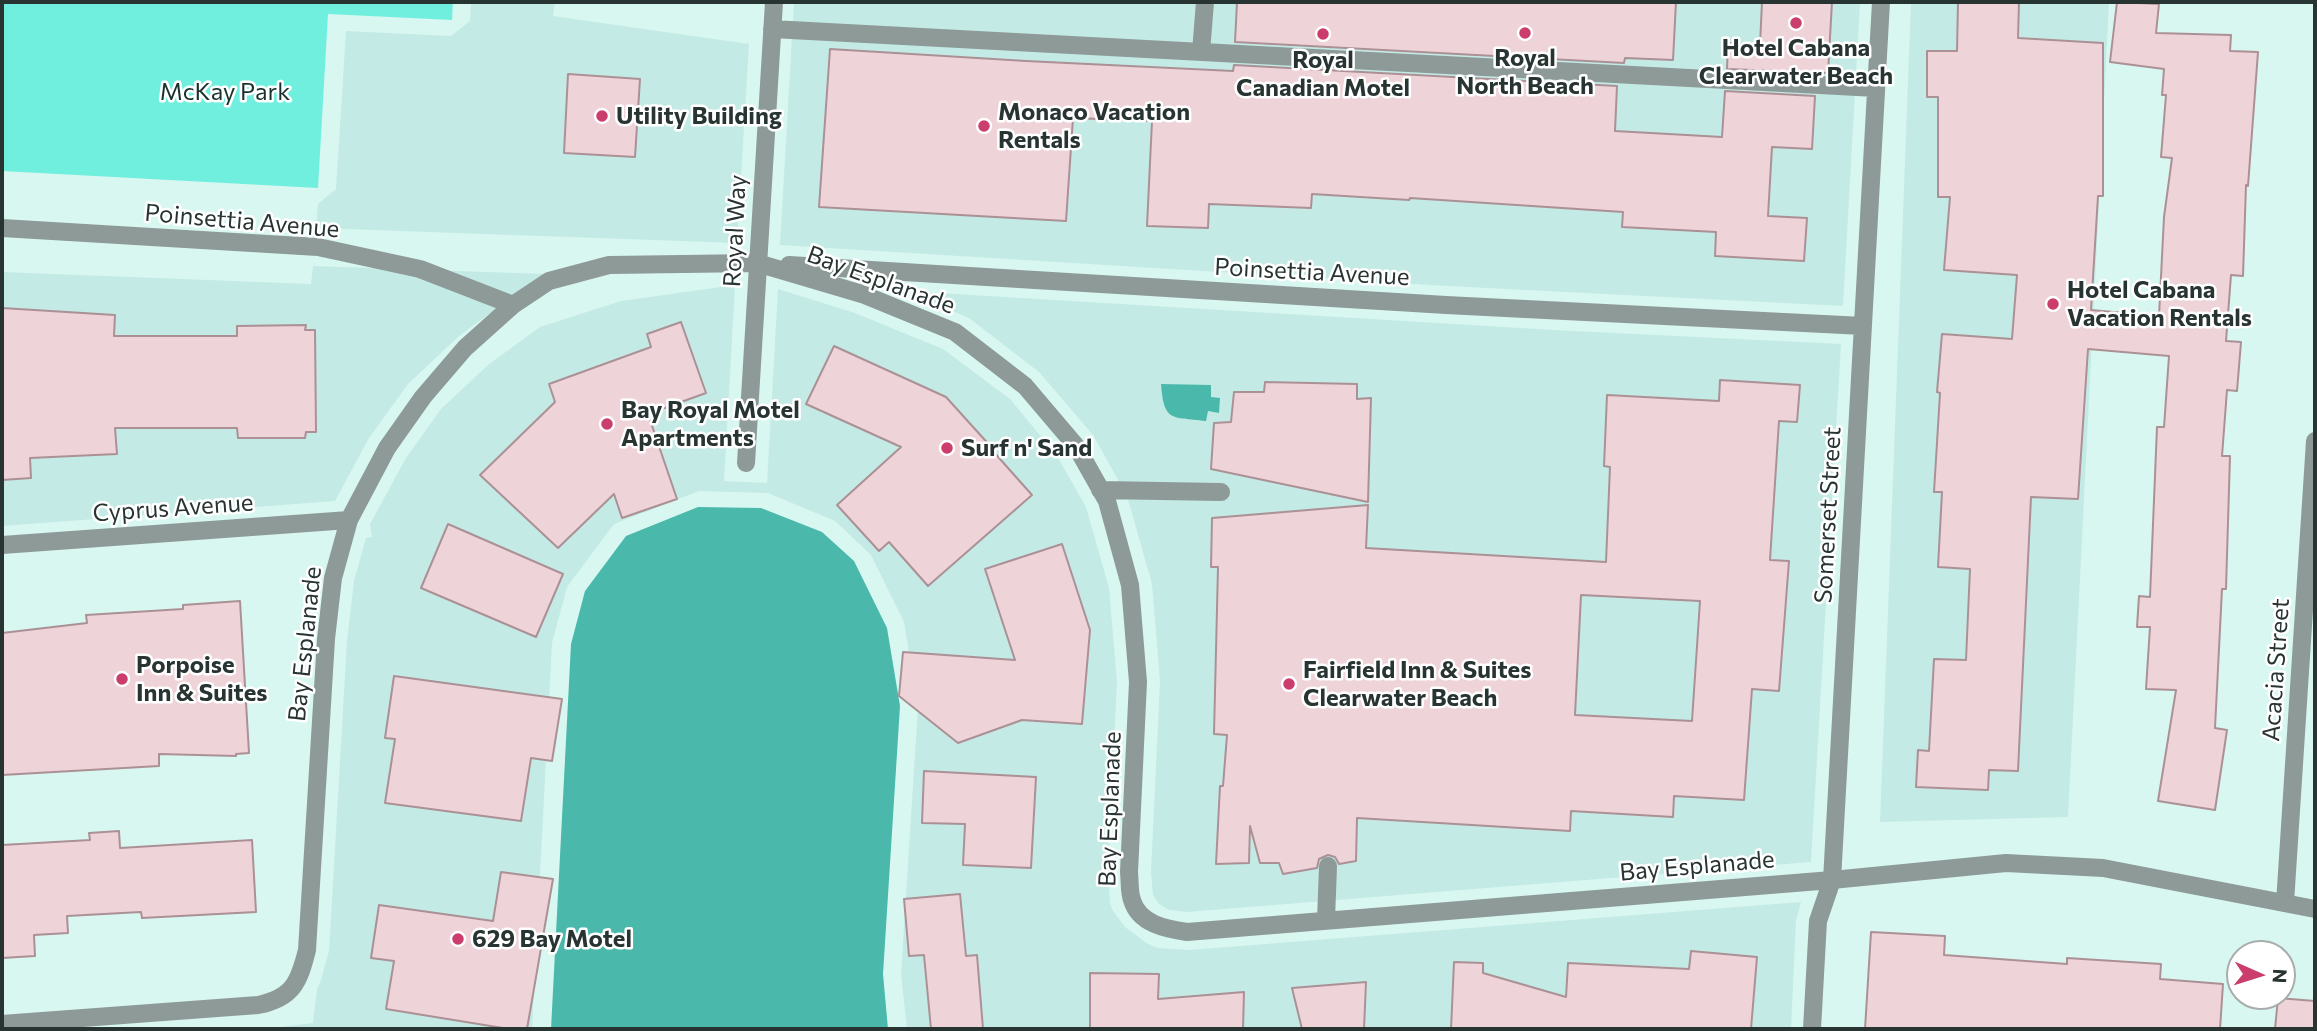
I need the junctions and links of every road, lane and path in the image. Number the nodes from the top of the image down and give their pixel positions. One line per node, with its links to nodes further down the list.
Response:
1 (774, 2): 4 (street, Royal Way)
2 (1205, 2): 5 (street)
3 (1881, 2): 6 (street, Somerset Street)
4 (772, 29): 5 (street); 8 (street, Royal Way)
5 (1201, 52): 6 (street)
6 (1876, 88): 10 (street, Somerset Street)
7 (2, 228): 9 (street, Poinsettia Avenue)
8 (757, 263): 9 (street, Bay Esplanade); 10 (street, Poinsettia Avenue); 12 (street, Royal Way); 13 (street, Bay Esplanade)
9 (513, 305): 15 (street, Bay Esplanade)
10 (1863, 326): 18 (street, Somerset Street)
11 (2315, 441): 19 (street, Acacia Street)
12 (746, 463)
13 (1100, 490): 14 (street); 21 (street, Bay Esplanade)
14 (1221, 492)
15 (348, 520): 16 (street, Cyprus Avenue); 22 (street, Bay Esplanade)
16 (2, 545)
17 (1328, 866): 21 (street)
18 (1832, 880): 19 (street, Bay Esplanade); 21 (street, Bay Esplanade); 23 (street, Somerset Street)
19 (2285, 903): 20 (street, Bay Esplanade)
20 (2315, 909)
21 (1326, 920)
22 (2, 1024)
23 (1812, 1029)

